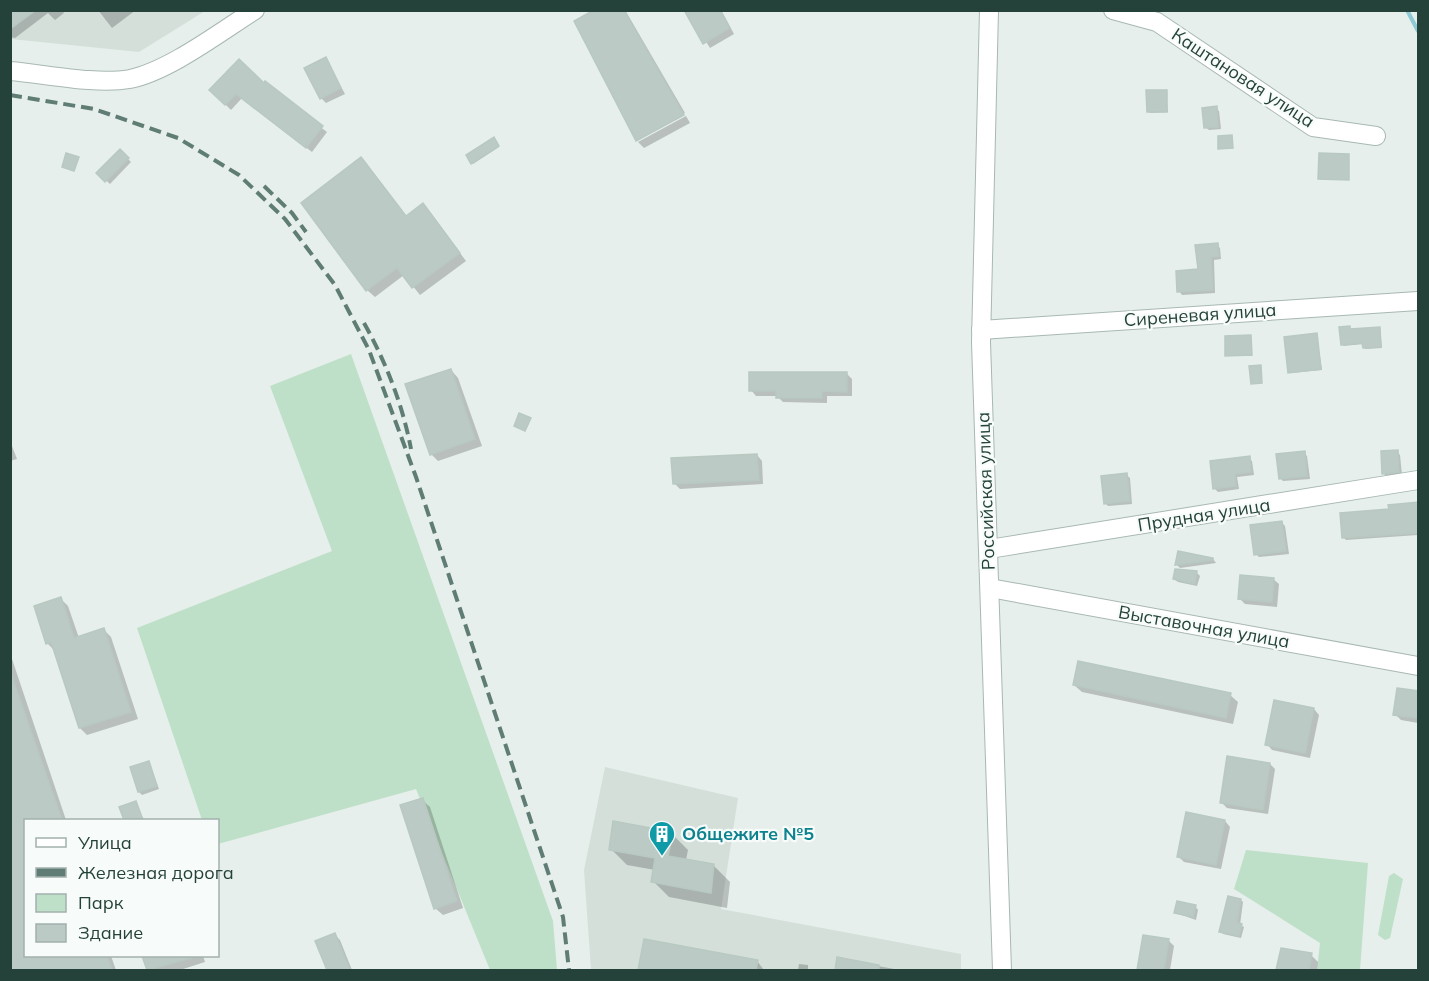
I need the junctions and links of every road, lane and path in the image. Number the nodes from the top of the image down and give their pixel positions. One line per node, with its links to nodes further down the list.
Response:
1 (255, 10): 4 (street)
2 (989, 10): 7 (street, Российская улица)
3 (1113, 10): 5 (street, Каштановая улица)
4 (10, 71)
5 (1376, 136)
6 (1419, 301): 7 (street, Сиреневая улица)
7 (981, 330): 9 (street, Российская улица)
8 (1419, 480): 9 (street, Прудная улица)
9 (988, 549): 10 (street, Российская улица)
10 (990, 588): 11 (street, Выставочная улица); 12 (street, Российская улица)
11 (1419, 666)
12 (1002, 970)

